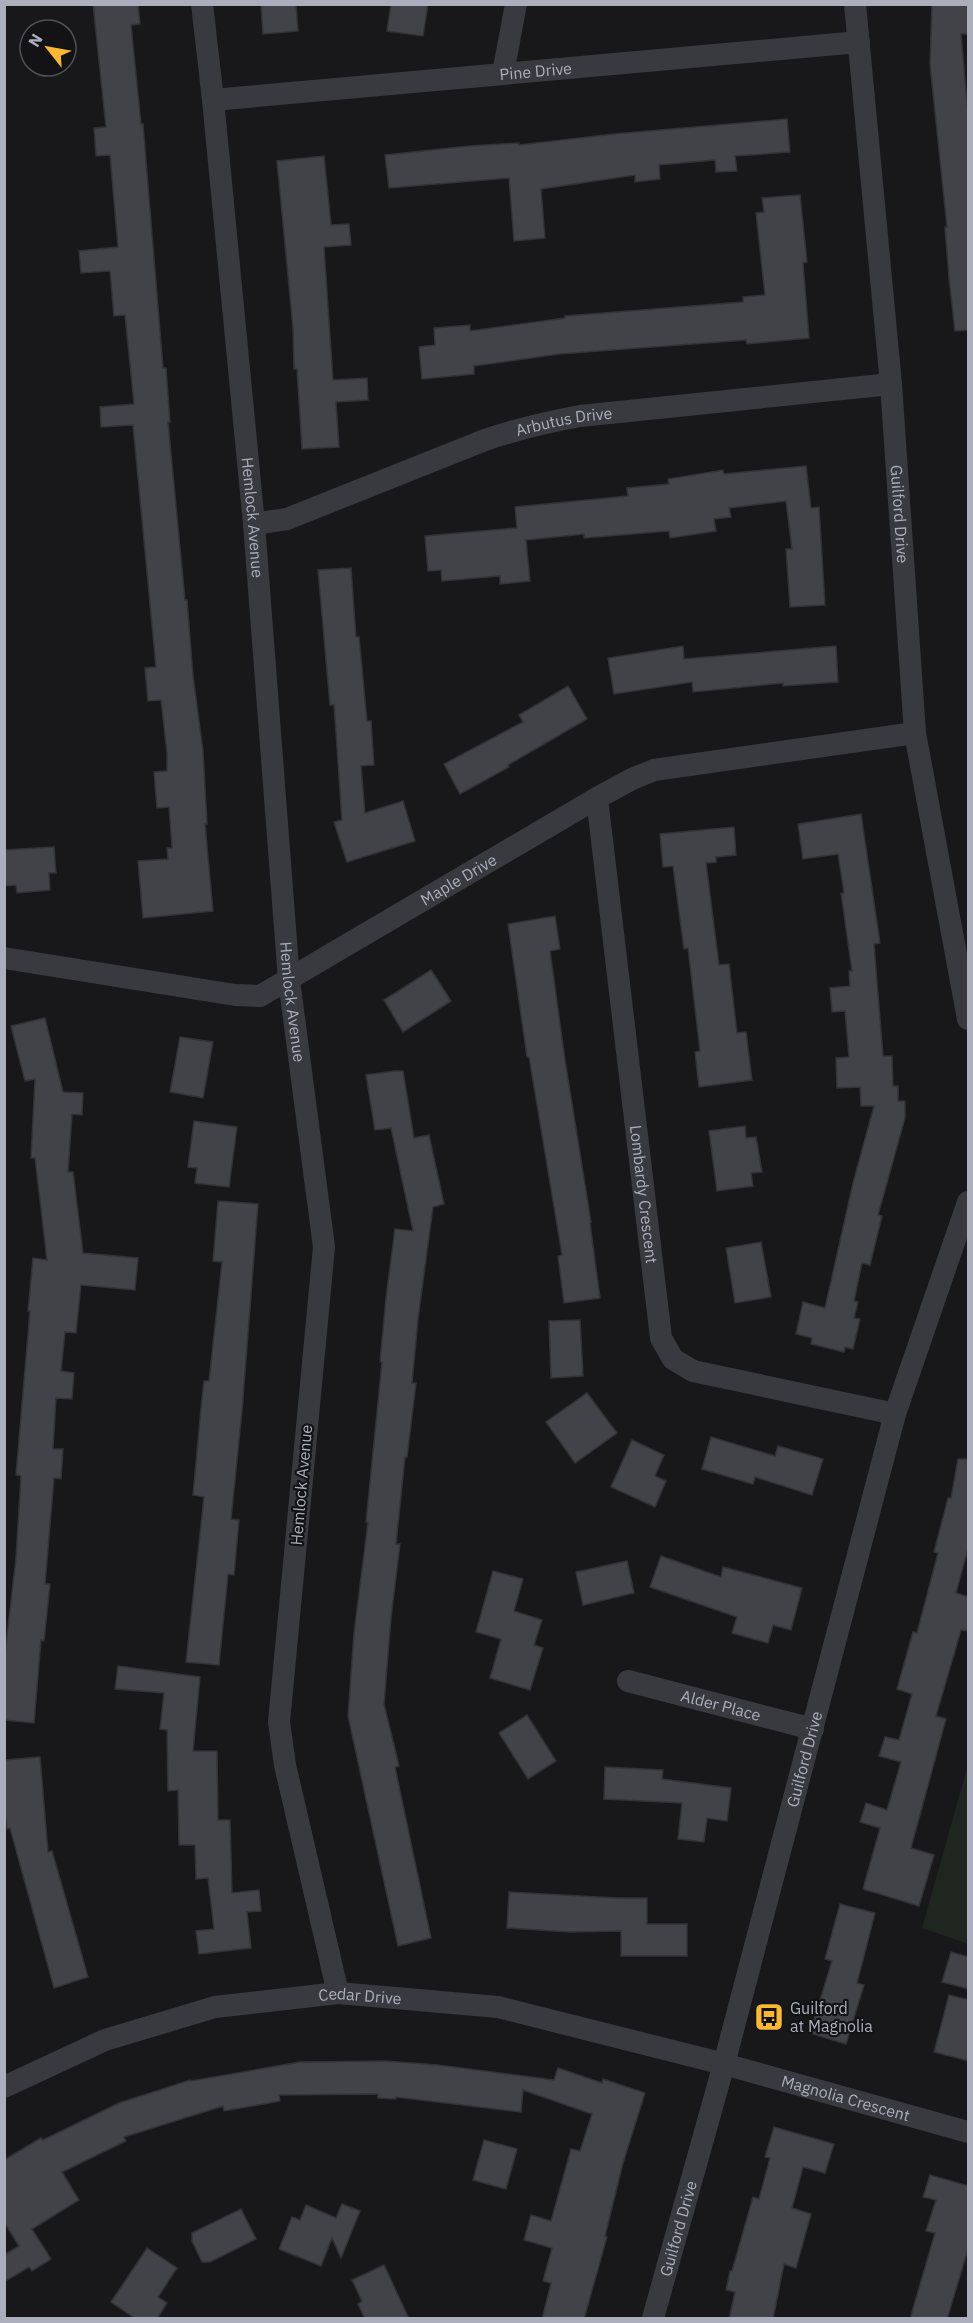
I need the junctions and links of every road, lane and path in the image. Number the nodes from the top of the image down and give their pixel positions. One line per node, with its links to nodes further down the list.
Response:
1 (202, 4): 6 (street, Hemlock Avenue)
2 (516, 4): 5 (street)
3 (855, 4): 4 (street, Guilford Drive)
4 (859, 42): 5 (street, Pine Drive); 7 (street, Guilford Drive)
5 (504, 73): 6 (street, Pine Drive)
6 (213, 100): 8 (street, Hemlock Avenue)
7 (891, 384): 8 (street, Arbutus Drive); 9 (street, Guilford Drive)
8 (254, 524): 12 (street, Hemlock Avenue)
9 (915, 733): 10 (street, Maple Drive); 13 (street, Guilford Drive)
10 (597, 798): 12 (street, Maple Drive); 15 (street, Lombardy Crescent)
11 (4, 958): 12 (street, Maple Drive)
12 (289, 980): 18 (street, Hemlock Avenue)
13 (969, 1019)
14 (969, 1202): 15 (street, Guilford Drive)
15 (895, 1414): 17 (street, Guilford Drive)
16 (628, 1681): 17 (street, Alder Place)
17 (813, 1729): 19 (street, Guilford Drive)
18 (338, 1993): 19 (street, Cedar Drive); 20 (street, Cedar Drive)
19 (724, 2064): 21 (street, Magnolia Crescent); 22 (street, Guilford Drive)
20 (6, 2078)
21 (969, 2132)
22 (653, 2319)

